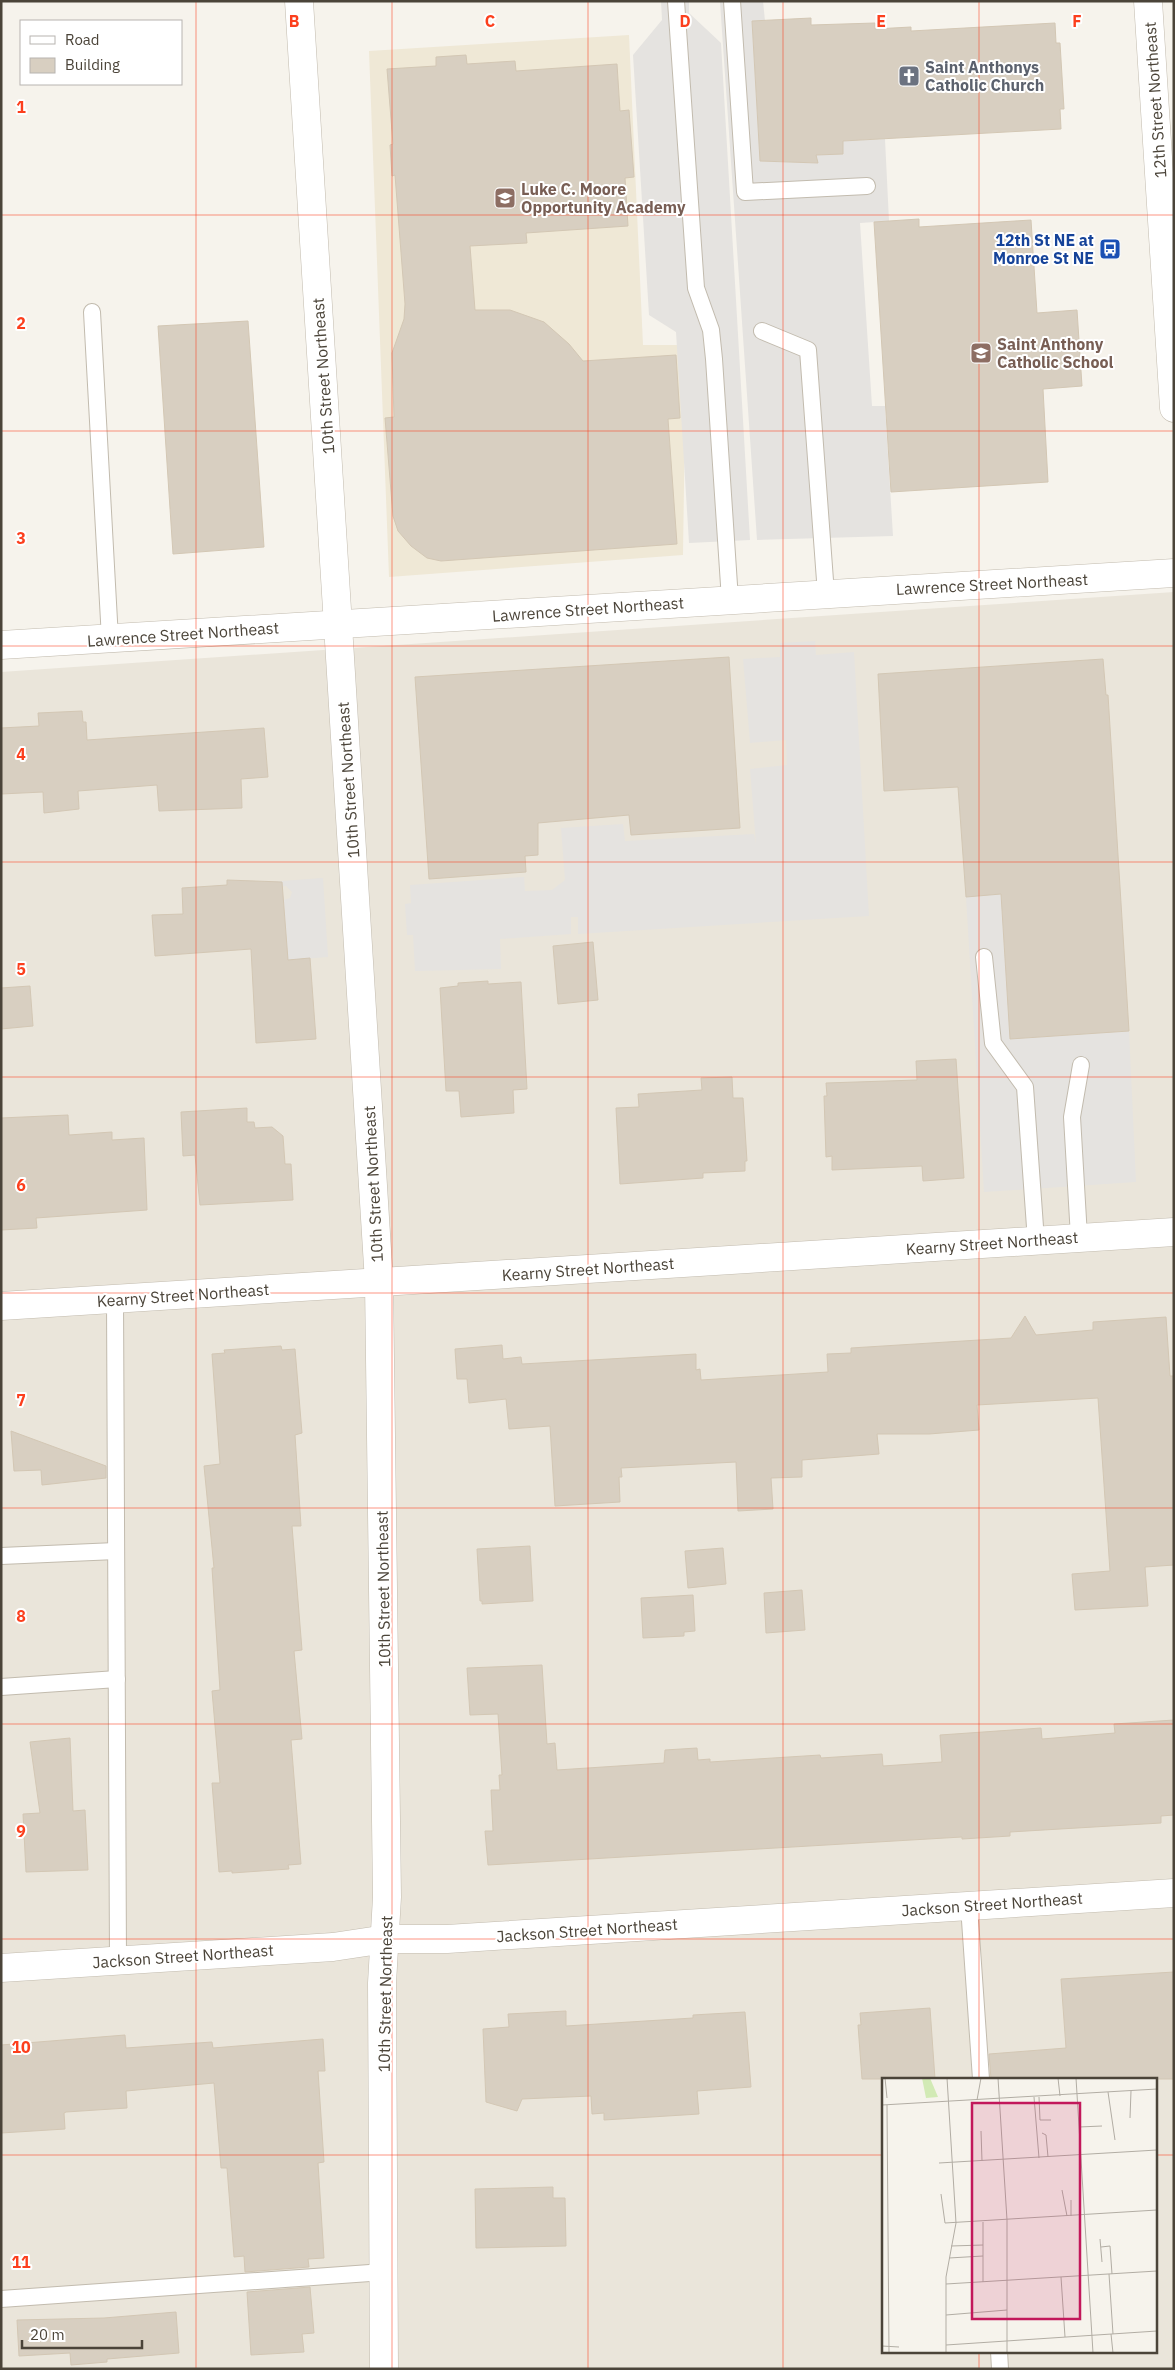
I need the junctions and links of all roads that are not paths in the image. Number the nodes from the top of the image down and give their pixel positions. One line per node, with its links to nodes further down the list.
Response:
1 (299, 1): 13 (street, 10th Street Northeast)
2 (676, 1): 12 (lane)
3 (732, 1): 5 (lane)
4 (1148, 1): 6 (street, 12th Street Northeast)
5 (867, 186)
6 (1170, 269): 9 (street, 12th Street Northeast)
7 (92, 312): 14 (lane)
8 (762, 331): 11 (lane)
9 (1174, 408)
10 (1174, 573): 11 (street, Lawrence Street Northeast)
11 (826, 594): 12 (street, Lawrence Street Northeast)
12 (730, 600): 13 (street, Lawrence Street Northeast)
13 (339, 626): 14 (street, Lawrence Street Northeast); 21 (street, 10th Street Northeast)
14 (110, 639): 15 (street, Lawrence Street Northeast)
15 (1, 645)
16 (984, 957): 20 (lane)
17 (1081, 1065): 19 (lane)
18 (1174, 1232): 19 (street, Kearny Street Northeast)
19 (1079, 1237): 20 (street, Kearny Street Northeast)
20 (1036, 1240): 21 (street, Kearny Street Northeast)
21 (379, 1282): 22 (street, Kearny Street Northeast); 30 (street, 10th Street Northeast)
22 (115, 1299): 23 (street, Kearny Street Northeast); 24 (lane)
23 (1, 1306)
24 (116, 1551): 25 (lane); 26 (lane)
25 (1, 1556)
26 (117, 1679): 27 (lane); 31 (lane)
27 (1, 1686)
28 (1174, 1893): 29 (street, Jackson Street Northeast)
29 (969, 1906): 30 (street, Jackson Street Northeast); 33 (lane)
30 (386, 1939): 31 (street, Jackson Street Northeast); 34 (street, 10th Street Northeast)
31 (118, 1960): 32 (street, Jackson Street Northeast)
32 (1, 1968)
33 (981, 2078)
34 (384, 2272): 35 (lane); 37 (street, 10th Street Northeast)
35 (1, 2298)
36 (999, 2352): 38 (lane)
37 (384, 2369)
38 (1000, 2369)

